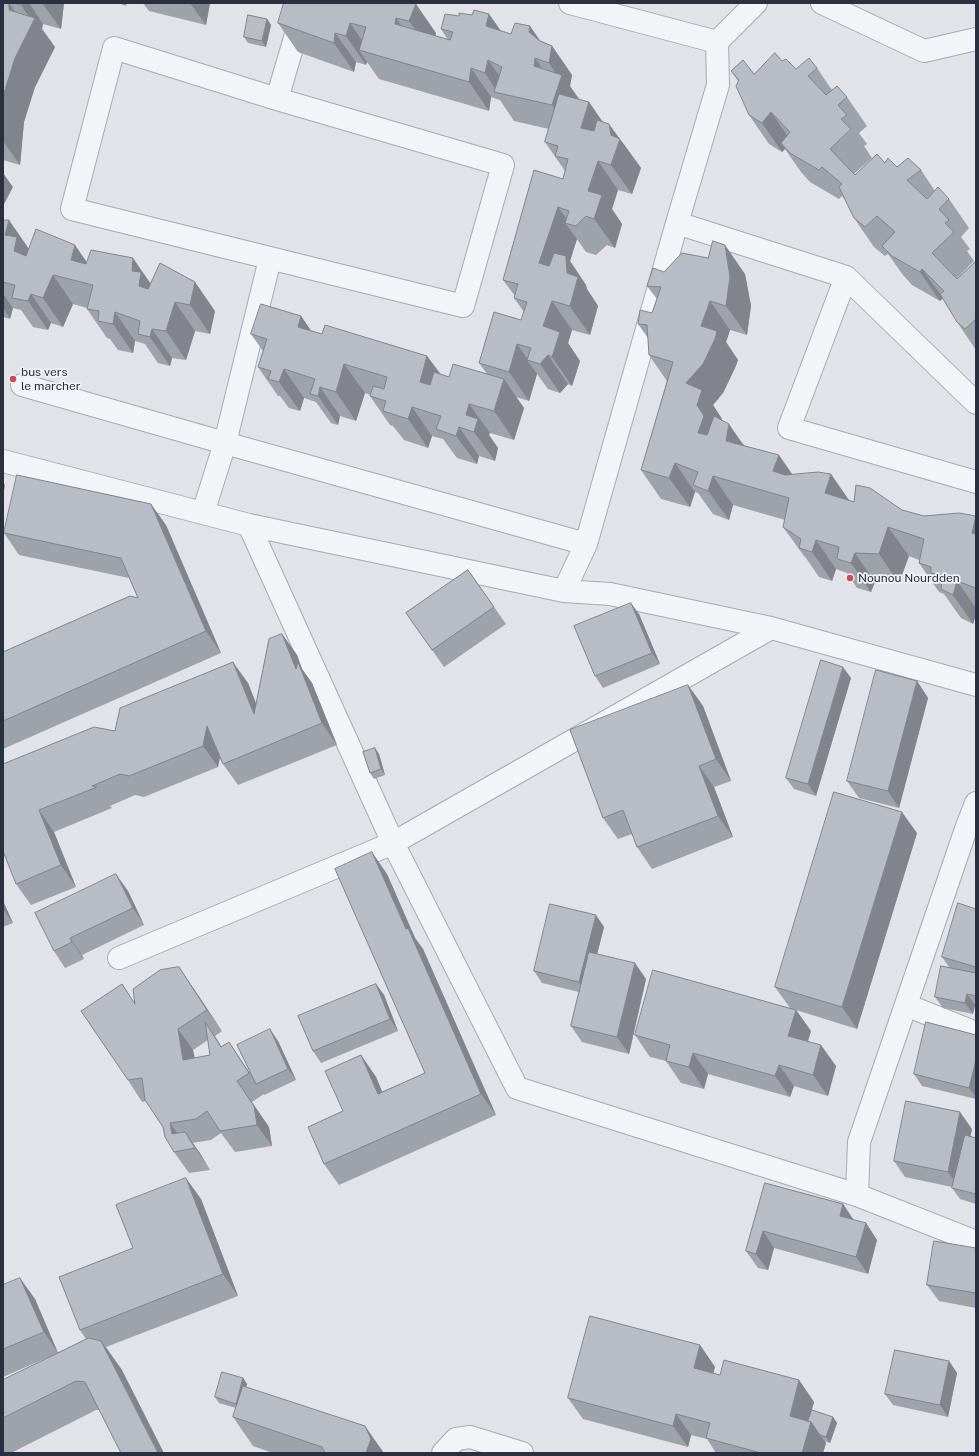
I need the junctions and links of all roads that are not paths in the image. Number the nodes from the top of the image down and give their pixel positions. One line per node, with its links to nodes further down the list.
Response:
1 (308, 3): 7 (street)
2 (570, 3): 6 (street)
3 (756, 3): 6 (street)
4 (822, 3): 5 (street)
5 (976, 39)
6 (716, 42): 8 (street)
7 (277, 99): 9 (street); 9 (street)
8 (677, 223): 10 (street); 18 (street)
9 (270, 259): 13 (street)
10 (846, 277): 12 (street); 15 (street)
11 (22, 385): 13 (street)
12 (976, 403)
13 (225, 443): 16 (street); 18 (street)
14 (3, 461): 16 (street)
15 (976, 482)
16 (203, 513): 17 (street)
17 (249, 525): 19 (street); 23 (street)
18 (586, 544): 19 (street)
19 (564, 592): 20 (street)
20 (771, 628): 21 (street); 23 (street)
21 (976, 685)
22 (976, 803): 25 (street)
23 (393, 844): 24 (street); 27 (street)
24 (119, 958)
25 (906, 1005): 26 (street); 27 (street)
26 (976, 1033)
27 (857, 1195): 28 (street)
28 (976, 1242)
29 (443, 1453): 30 (street)
30 (522, 1453)

